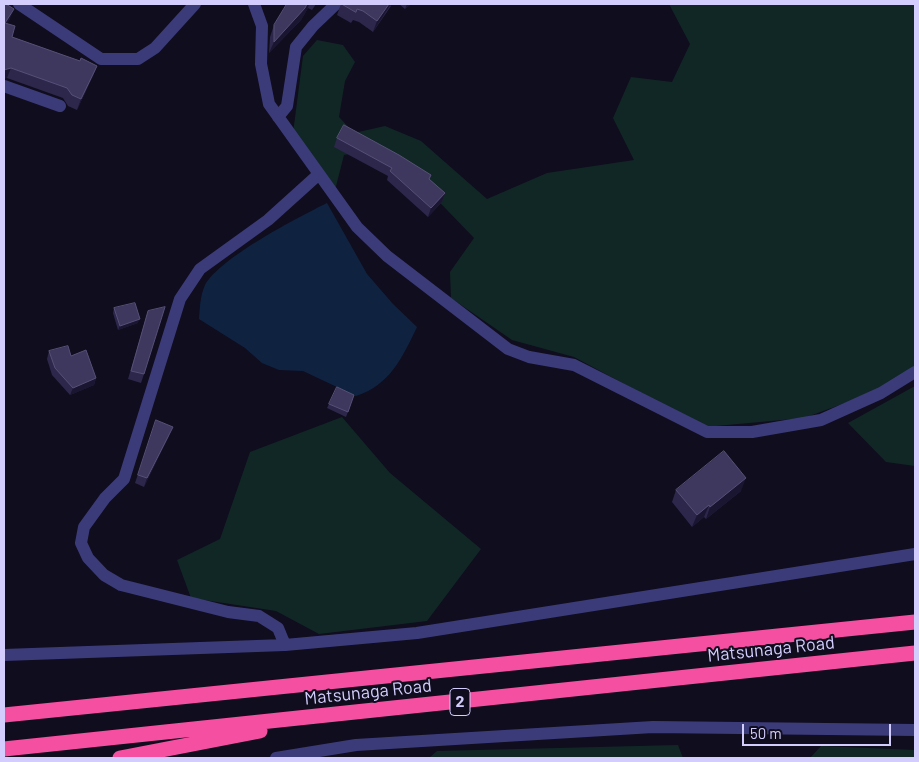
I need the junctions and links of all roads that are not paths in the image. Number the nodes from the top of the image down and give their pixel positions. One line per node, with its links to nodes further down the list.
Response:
1 (18, 4): 2 (street)
2 (195, 4)
3 (254, 4): 7 (street)
4 (336, 4): 7 (street)
5 (4, 86): 6 (street)
6 (60, 106)
7 (278, 117): 8 (street)
8 (319, 174): 9 (street); 12 (street)
9 (915, 372)
10 (915, 554): 12 (street)
11 (915, 622): 16 (highway, Matsunaga Road / 2)
12 (285, 645): 14 (street)
13 (915, 653): 15 (highway, Matsunaga Road / 2)
14 (4, 655)
15 (359, 712): 18 (highway, Matsunaga Road / 2); 19 (highway)
16 (4, 715)
17 (915, 730): 20 (street)
18 (4, 749)
19 (120, 758)
20 (276, 758)

